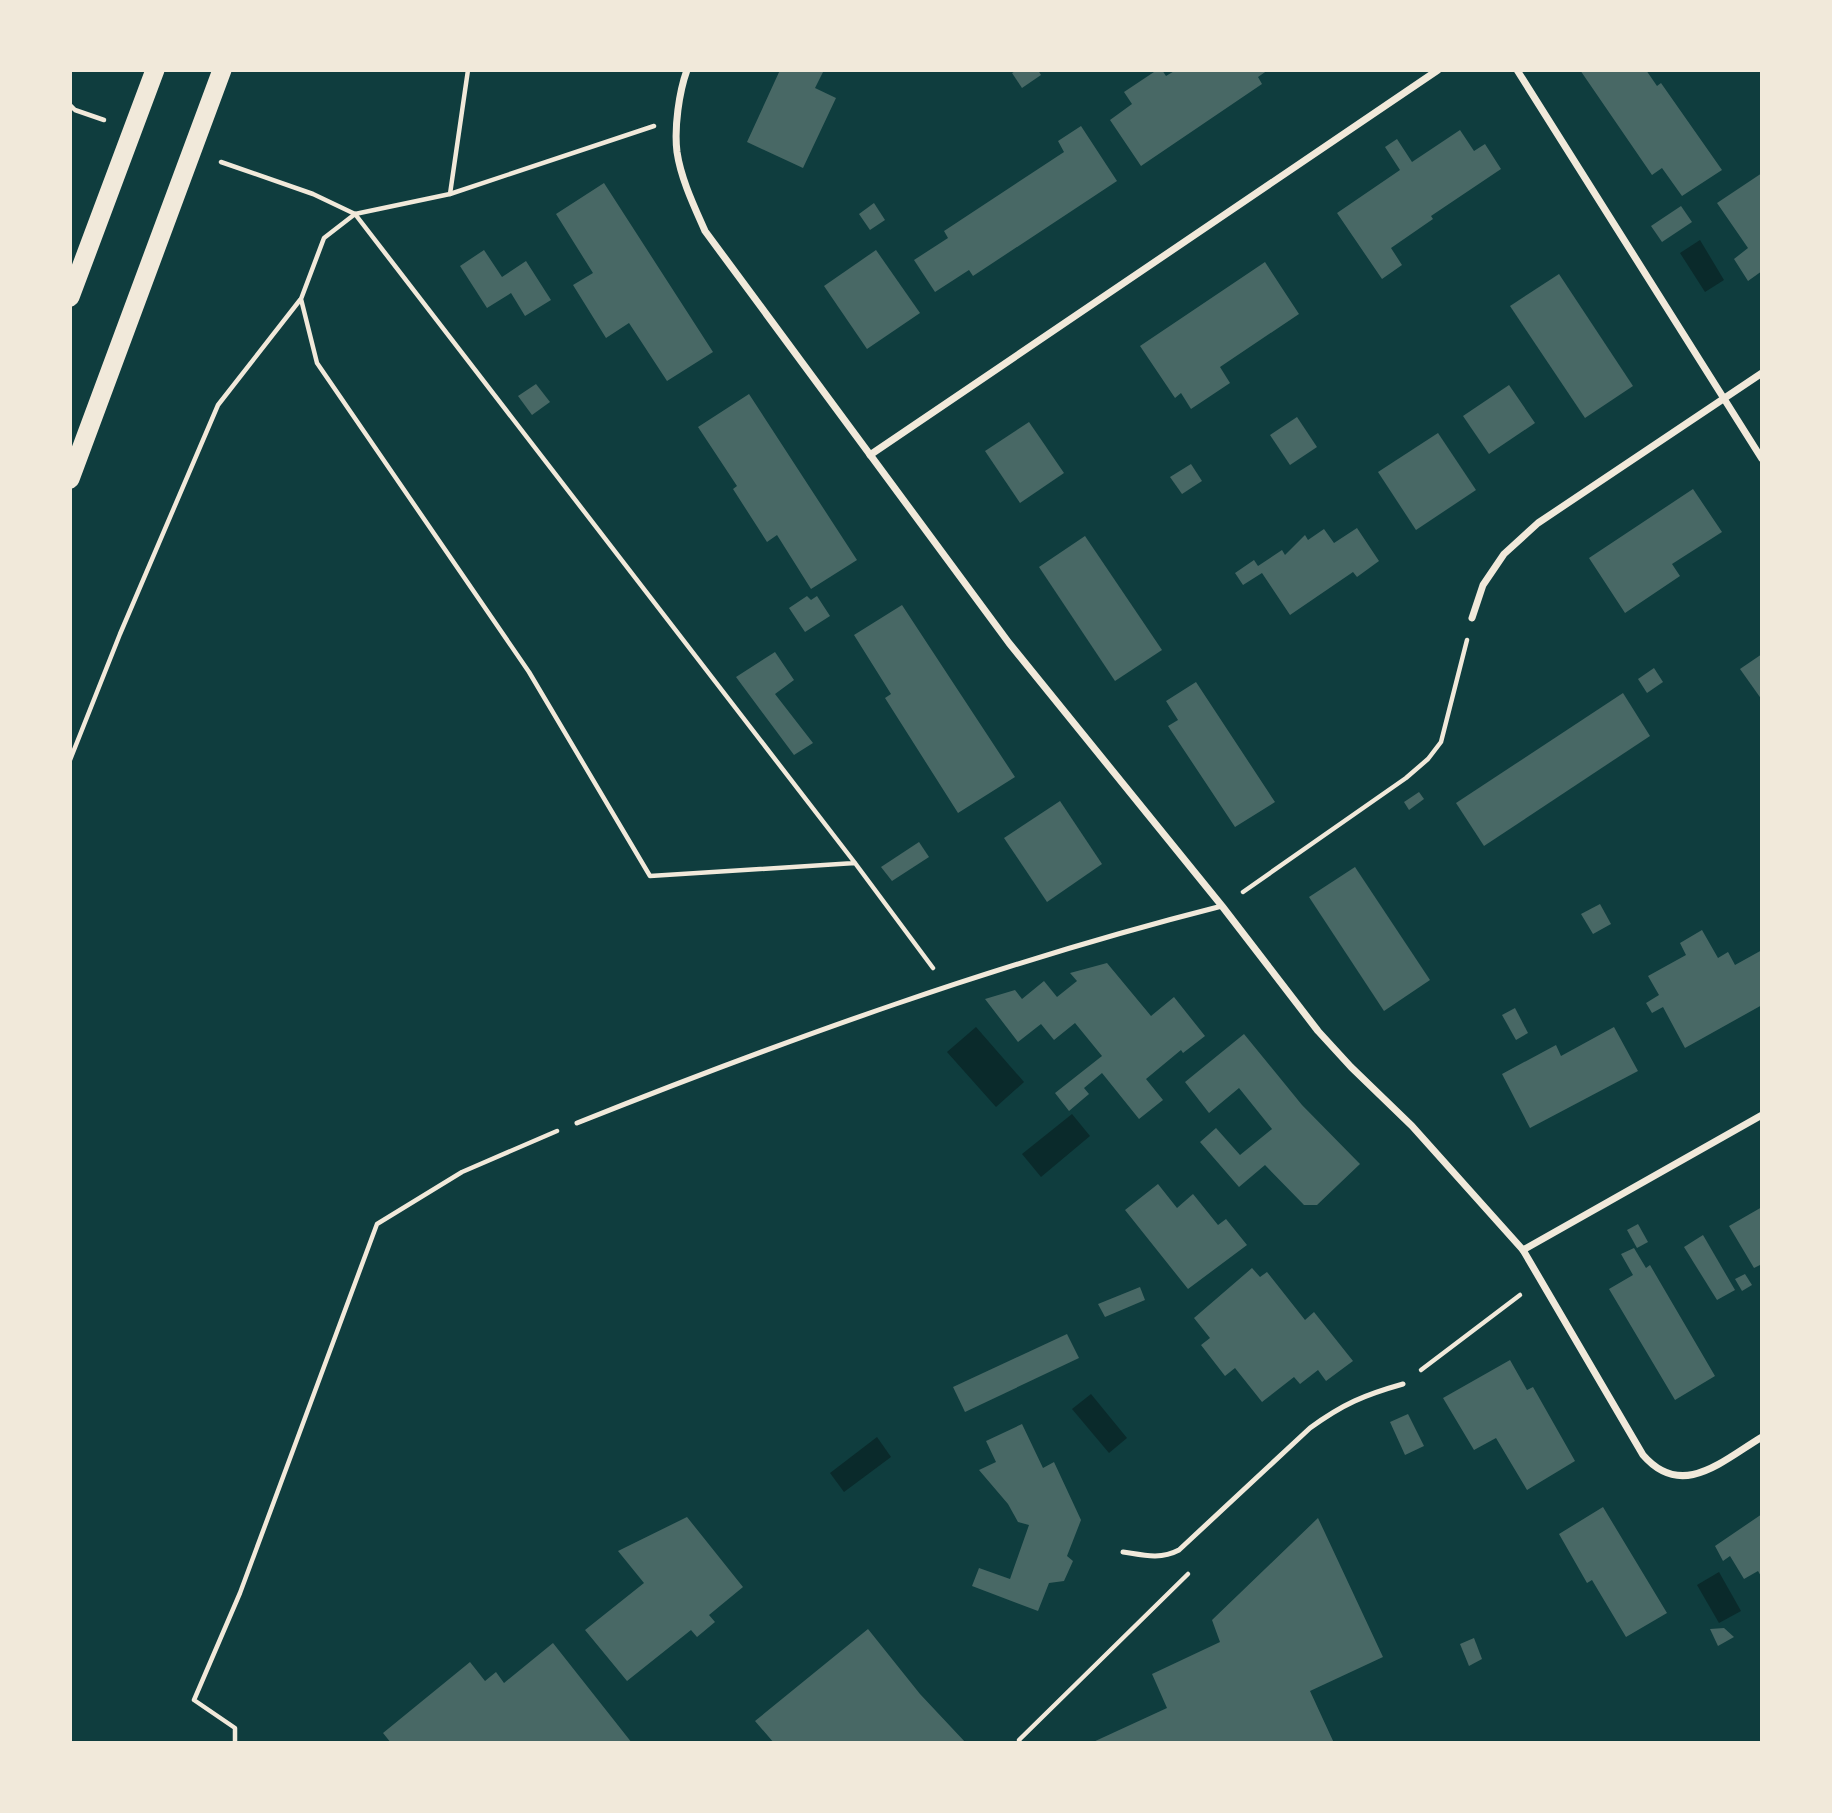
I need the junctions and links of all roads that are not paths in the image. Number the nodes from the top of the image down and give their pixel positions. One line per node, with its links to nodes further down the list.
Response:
1 (222, 70): 11 (highway)
2 (687, 70): 9 (street)
3 (1438, 70): 9 (street)
4 (1517, 70): 8 (street)
5 (154, 73): 6 (highway)
6 (70, 297)
7 (1762, 373): 8 (street)
8 (1724, 398): 10 (street); 12 (street)
9 (870, 455): 13 (street)
10 (1762, 459)
11 (70, 479)
12 (1472, 618)
13 (1222, 906): 15 (lane); 16 (street)
14 (1762, 1115): 16 (street)
15 (577, 1122)
16 (1523, 1250): 18 (street)
17 (1403, 1384): 19 (lane)
18 (1762, 1437)
19 (1123, 1552)

